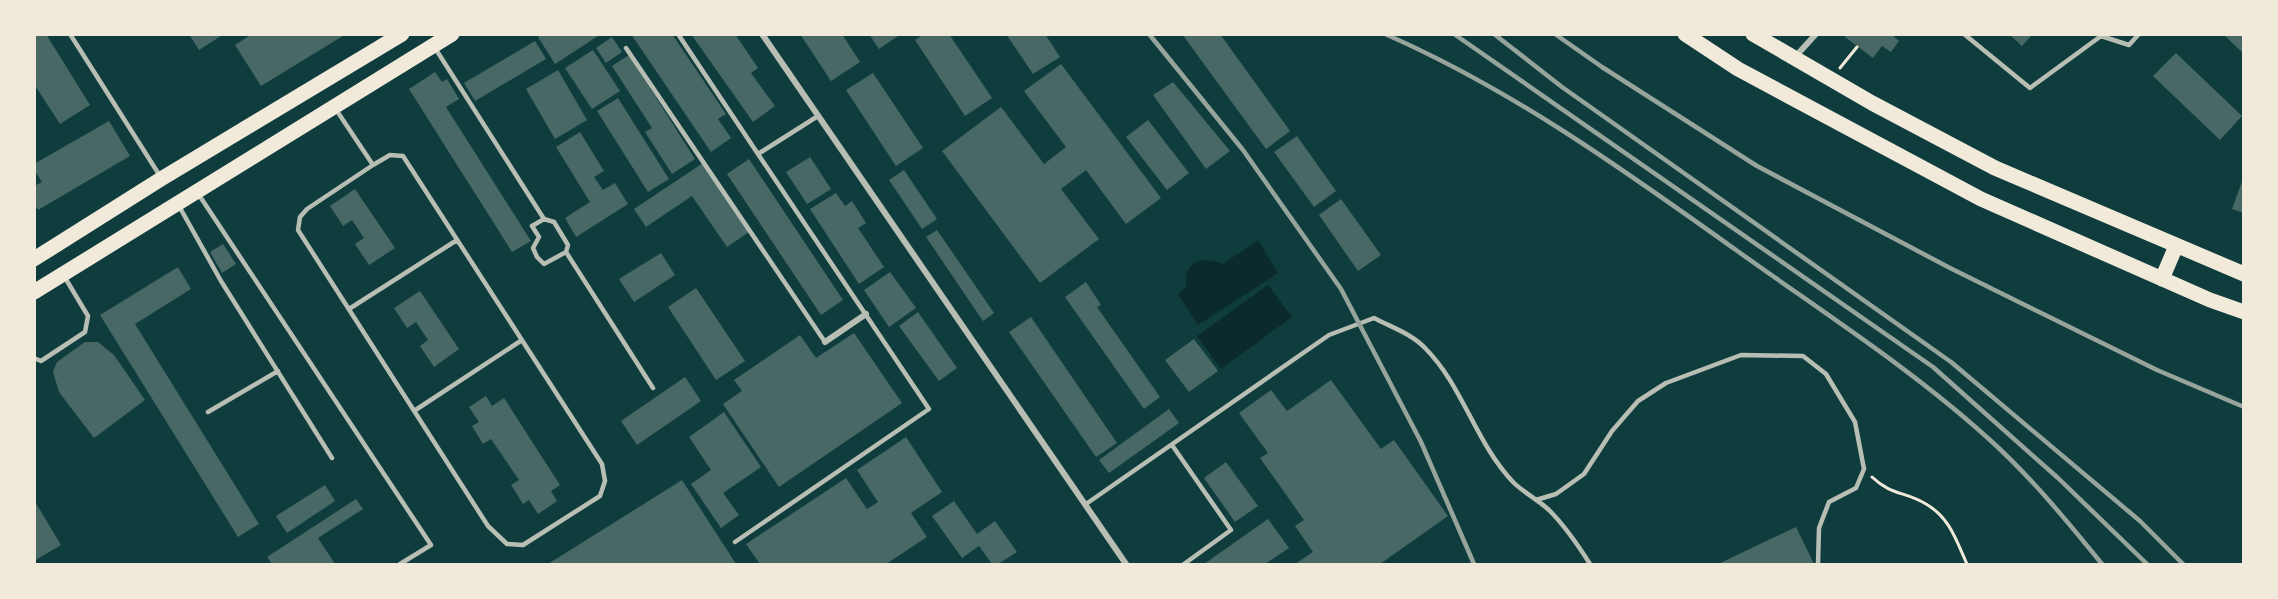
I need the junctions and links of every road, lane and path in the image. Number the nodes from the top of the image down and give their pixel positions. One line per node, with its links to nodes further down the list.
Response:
1 (70, 34): 20 (lane)
2 (402, 34): 20 (main road)
3 (452, 34): 11 (main road)
4 (678, 34): 18 (lane)
5 (762, 34): 17 (street)
6 (1685, 34): 30 (main road)
7 (1753, 34): 14 (main road)
8 (1816, 34): 14 (street)
9 (1964, 34): 10 (lane)
10 (2139, 34)
11 (433, 46): 16 (main road); 23 (lane)
12 (1857, 47): 15 (path)
13 (626, 48): 36 (lane)
14 (1795, 58): 15 (main road)
15 (1832, 79): 25 (main road)
16 (334, 106): 19 (lane); 21 (main road)
17 (818, 116): 18 (lane); 46 (street)
18 (758, 154): 34 (lane)
19 (373, 165): 24 (lane); 32 (lane)
20 (161, 179): 27 (main road)
21 (197, 191): 22 (main road); 48 (lane)
22 (177, 203): 28 (main road); 38 (lane)
23 (544, 219): 26 (lane); 26 (lane)
24 (457, 240): 32 (lane); 35 (lane)
25 (2176, 246): 29 (main road); 30 (main road)
26 (566, 252): 39 (lane)
27 (34, 259)
28 (63, 274): 31 (main road); 37 (lane)
29 (2244, 274)
30 (2162, 279): 33 (main road)
31 (34, 292)
32 (349, 309): 40 (lane)
33 (2244, 312)
34 (866, 314): 36 (street); 47 (lane)
35 (522, 340): 40 (lane); 40 (lane)
36 (825, 342)
37 (34, 358)
38 (278, 371): 41 (lane); 43 (lane)
39 (653, 388)
40 (414, 411)
41 (208, 412)
42 (1172, 445): 45 (lane); 46 (lane); 50 (lane)
43 (332, 458)
44 (1864, 469): 45 (lane); 52 (lane); 53 (path)
45 (1536, 500): 51 (lane)
46 (1086, 504): 49 (street)
47 (735, 542)
48 (400, 564)
49 (1126, 564)
50 (1184, 564)
51 (1590, 564)
52 (1818, 564)
53 (1967, 564)

